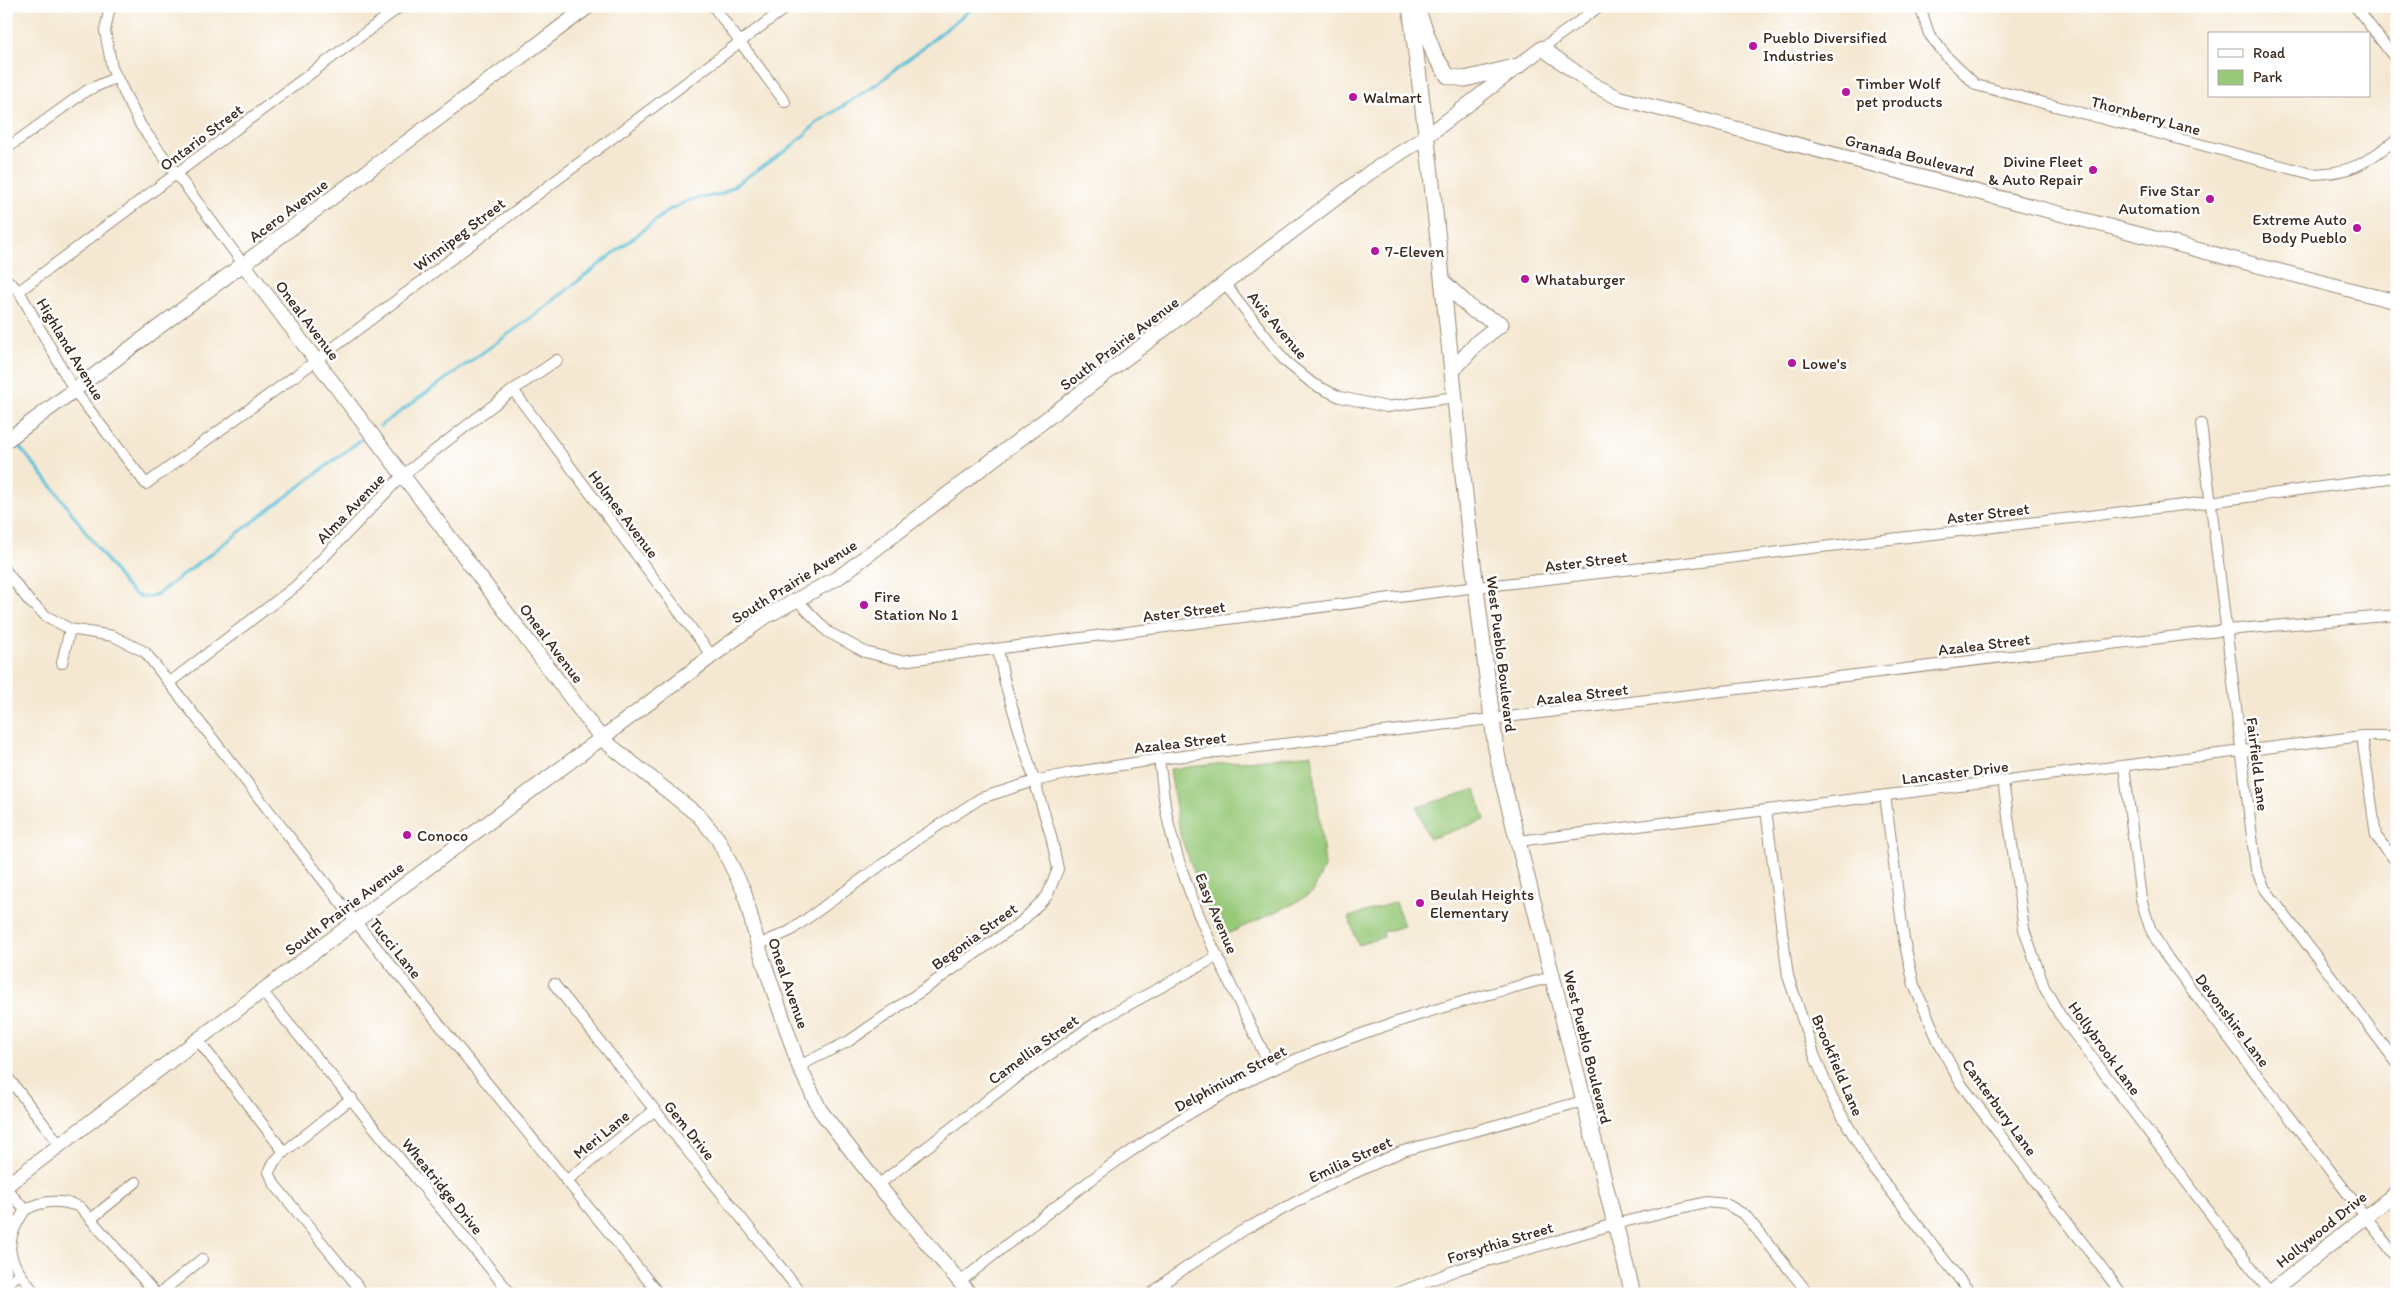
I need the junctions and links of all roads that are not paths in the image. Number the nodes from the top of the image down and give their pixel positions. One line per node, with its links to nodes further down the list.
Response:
1 (110, 6): 15 (street, Oneal Avenue)
2 (401, 6): 20 (street, Ontario Street)
3 (589, 6): 21 (street, Acero Avenue)
4 (713, 6): 11 (street)
5 (788, 6): 11 (street, Winnipeg Street)
6 (1410, 6): 17 (main road, West Pueblo Boulevard)
7 (1416, 6): 14 (main road)
8 (1600, 6): 12 (street, South Prairie Avenue)
9 (1920, 6): 18 (street, Thornberry Lane)
10 (2355, 6): 13 (street)
11 (740, 43): 16 (street); 27 (street, Winnipeg Street)
12 (1542, 48): 14 (street, South Prairie Avenue); 26 (street, Granada Boulevard)
13 (2397, 61)
14 (1518, 66): 17 (street, South Prairie Avenue)
15 (117, 77): 19 (street); 20 (street, Oneal Avenue)
16 (785, 102)
17 (1427, 136): 23 (main road, West Pueblo Boulevard); 24 (street, South Prairie Avenue)
18 (2397, 138)
19 (6, 149)
20 (177, 174): 21 (street, Oneal Avenue); 25 (street, Ontario Street)
21 (244, 265): 27 (street, Oneal Avenue); 30 (street, Acero Avenue)
22 (6, 279): 25 (street, Highland Avenue)
23 (1442, 282): 29 (main road, West Pueblo Boulevard); 29 (main road)
24 (1225, 284): 32 (street, Avis Avenue); 41 (street, South Prairie Avenue)
25 (19, 291): 30 (street, Highland Avenue)
26 (2397, 302)
27 (317, 360): 35 (street, Oneal Avenue); 37 (street, Winnipeg Street)
28 (556, 360): 31 (street, Alma Avenue)
29 (1452, 371): 32 (main road, West Pueblo Boulevard)
30 (74, 390): 34 (street, Acero Avenue); 37 (street, Highland Avenue)
31 (512, 390): 35 (street, Alma Avenue); 46 (street, Holmes Avenue)
32 (1455, 397): 40 (main road, West Pueblo Boulevard)
33 (2201, 424): 38 (street, Fairfield Lane)
34 (6, 441)
35 (403, 475): 48 (street, Alma Avenue); 52 (street, Oneal Avenue)
36 (2397, 477): 38 (street, Aster Street)
37 (146, 484)
38 (2209, 502): 40 (street, Aster Street); 44 (street, Fairfield Lane)
39 (6, 571): 43 (street, Tucci Lane)
40 (1476, 589): 45 (street, Aster Street); 49 (main road, West Pueblo Boulevard)
41 (798, 600): 45 (street, Aster Street); 46 (street, South Prairie Avenue)
42 (2397, 615): 44 (street, Azalea Street)
43 (70, 629): 47 (street); 48 (street, Tucci Lane)
44 (2227, 630): 49 (street, Azalea Street); 53 (street, Fairfield Lane)
45 (998, 650): 56 (street, Begonia Street)
46 (712, 656): 52 (street, South Prairie Avenue)
47 (62, 663)
48 (170, 682): 62 (street, Tucci Lane)
49 (1492, 720): 54 (street, Azalea Street); 60 (main road, West Pueblo Boulevard)
50 (2362, 736): 51 (street, Lancaster Drive); 53 (street, Lancaster Drive); 61 (street)
51 (2397, 736)
52 (602, 739): 62 (street, South Prairie Avenue); 63 (street, Oneal Avenue)
53 (2241, 751): 55 (street, Lancaster Drive); 69 (street, Fairfield Lane)
54 (1159, 759): 56 (street, Azalea Street); 64 (street, Easy Avenue)
55 (2124, 766): 57 (street, Lancaster Drive); 84 (street, Devonshire Lane)
56 (1035, 781): 63 (street, Azalea Street); 70 (street, Begonia Street)
57 (2003, 781): 58 (street, Lancaster Drive); 92 (street, Hollybrook Lane)
58 (1885, 795): 59 (street, Lancaster Drive); 105 (street, Canterbury Lane)
59 (1766, 810): 60 (street, Lancaster Drive); 104 (street, Brookfield Lane)
60 (1518, 841): 65 (main road, West Pueblo Boulevard)
61 (2397, 863)
62 (355, 921): 67 (street, South Prairie Avenue); 78 (street, Tucci Lane)
63 (758, 945): 70 (street, Oneal Avenue)
64 (1218, 956): 71 (street, Easy Avenue); 80 (street, Camellia Street)
65 (1552, 976): 71 (street, Delphinium Street); 74 (main road, West Pueblo Boulevard)
66 (554, 984): 75 (street, Gem Drive)
67 (262, 991): 68 (street, South Prairie Avenue); 73 (street, Wheatridge Drive)
68 (198, 1040): 76 (street, South Prairie Avenue); 77 (street)
69 (2397, 1063)
70 (799, 1066): 80 (street, Oneal Avenue)
71 (1272, 1070): 90 (street, Delphinium Street)
72 (6, 1075): 76 (street)
73 (352, 1098): 77 (street); 96 (street, Wheatridge Drive)
74 (1583, 1102): 86 (main road, West Pueblo Boulevard); 100 (street, Emilia Street)
75 (655, 1110): 78 (street, Meri Lane); 98 (street, Gem Drive)
76 (60, 1145): 81 (street, South Prairie Avenue)
77 (284, 1152): 95 (street)
78 (566, 1181): 97 (street, Tucci Lane)
79 (136, 1182): 85 (street)
80 (878, 1185): 90 (street, Oneal Avenue)
81 (6, 1187): 83 (street)
82 (2397, 1192): 84 (street, Hollywood Drive)
83 (25, 1210): 85 (street); 89 (street)
84 (2364, 1216): 87 (street, Devonshire Lane); 92 (street, Hollywood Drive)
85 (92, 1219): 94 (street)
86 (1615, 1224): 101 (street, Forsythia Street); 102 (main road, West Pueblo Boulevard); 103 (street, Forsythia Street)
87 (2397, 1258)
88 (202, 1259): 94 (street)
89 (20, 1274): 91 (street); 93 (street)
90 (960, 1282): 99 (street, Oneal Avenue)
91 (6, 1285)
92 (2269, 1293)
93 (36, 1294)
94 (157, 1294)
95 (364, 1294)
96 (511, 1294)
97 (659, 1294)
98 (802, 1294)
99 (970, 1294)
100 (1151, 1294)
101 (1395, 1294)
102 (1633, 1294)
103 (1809, 1294)
104 (1971, 1294)
105 (2122, 1294)

